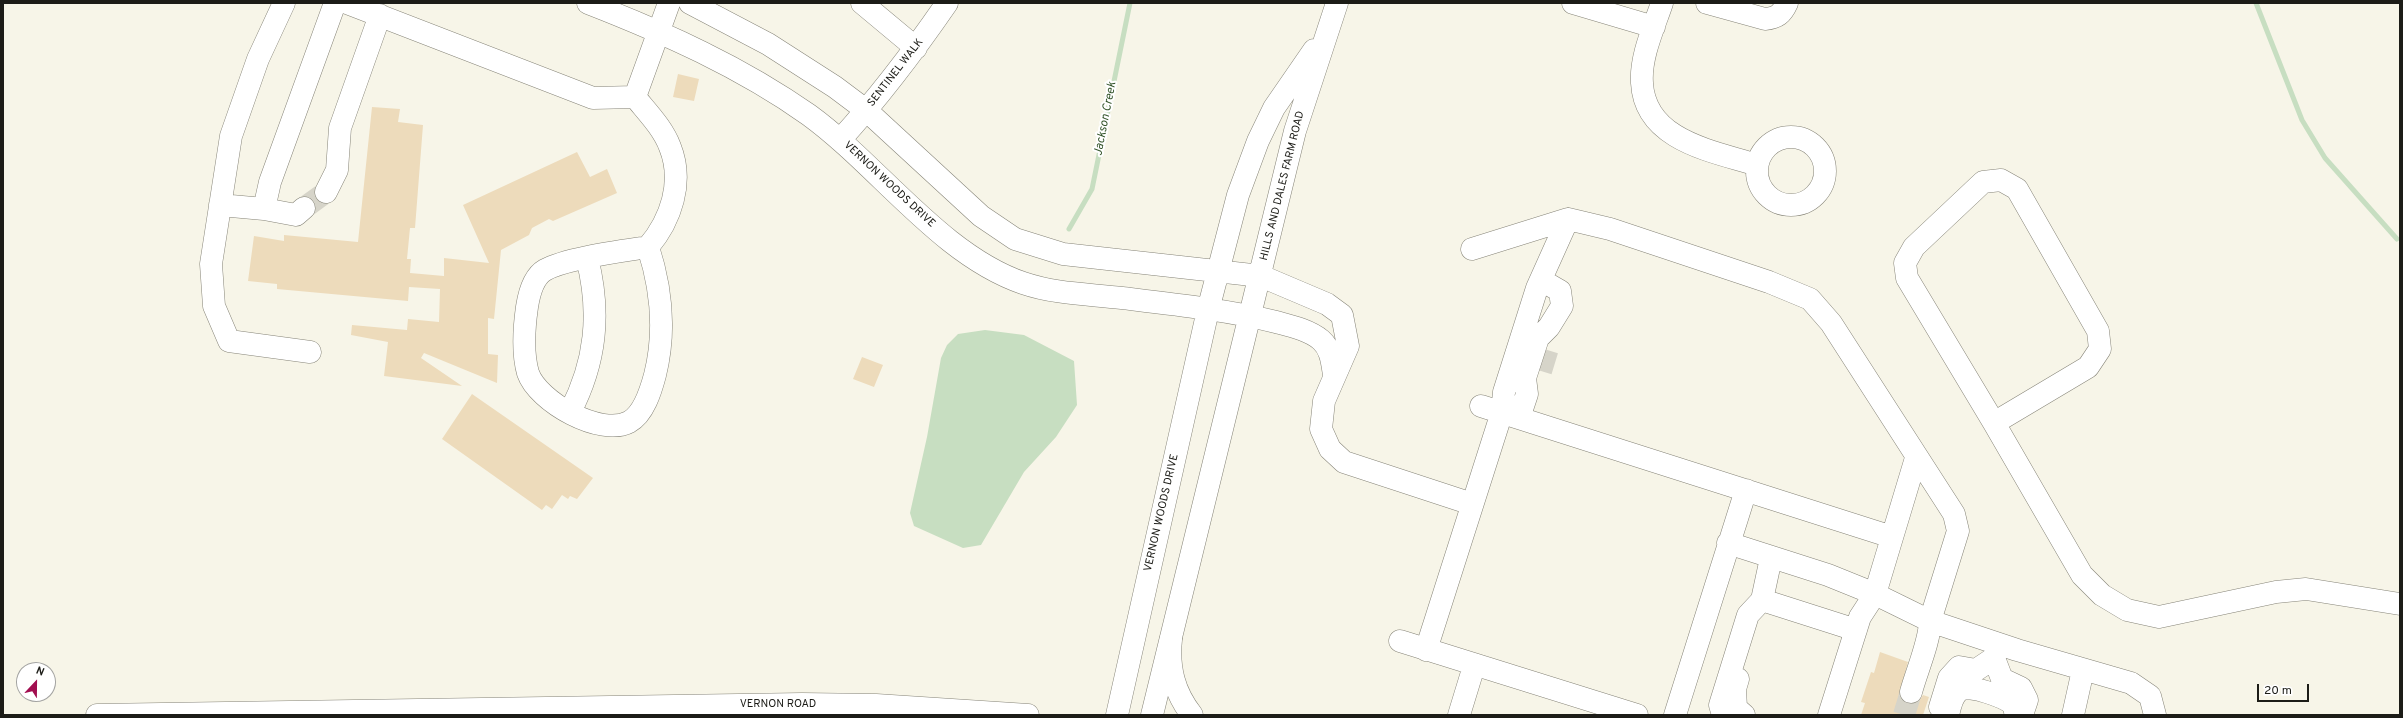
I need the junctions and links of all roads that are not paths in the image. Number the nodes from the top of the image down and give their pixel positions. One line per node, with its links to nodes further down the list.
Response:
1 (284, 3): 24 (street)
2 (335, 3): 26 (street)
3 (347, 3): 14 (street)
4 (588, 3): 17 (street, VERNON WOODS DRIVE)
5 (669, 3): 17 (street)
6 (690, 3): 20 (street)
7 (862, 3): 18 (street)
8 (947, 3): 18 (street, SENTINEL WALK)
9 (1337, 3): 15 (street, HILLS AND DALES FARM ROAD)
10 (1573, 3): 16 (street)
11 (1662, 3): 16 (street)
12 (1707, 3): 13 (street)
13 (1787, 3)
14 (380, 15): 19 (street); 23 (street)
15 (1330, 27): 31 (street, HILLS AND DALES FARM ROAD); 32 (street, HILLS AND DALES FARM ROAD)
16 (1654, 27): 22 (street)
17 (659, 31): 19 (street); 21 (street, VERNON WOODS DRIVE)
18 (916, 48): 20 (street, SENTINEL WALK)
19 (635, 97): 28 (street)
20 (867, 111): 21 (street, SENTINEL WALK); 31 (street)
21 (840, 140): 34 (street, VERNON WOODS DRIVE)
22 (1757, 165)
23 (326, 192)
24 (220, 205): 26 (street); 36 (street)
25 (304, 208): 26 (street)
26 (264, 209)
27 (1568, 219): 29 (street); 33 (street); 43 (street)
28 (648, 247): 30 (street); 40 (street)
29 (1472, 249)
30 (587, 258): 40 (street); 40 (street)
31 (1219, 271): 32 (street); 34 (street, HILLS AND DALES FARM ROAD)
32 (1261, 276): 35 (street); 38 (street)
33 (1541, 280): 39 (street); 41 (street)
34 (1208, 310): 35 (street, VERNON WOODS DRIVE); 66 (street, VERNON WOODS DRIVE)
35 (1251, 316): 38 (street, VERNON WOODS DRIVE); 54 (street)
36 (310, 352)
37 (1541, 371): 39 (street)
38 (1334, 375): 45 (street)
39 (1527, 394): 41 (street)
40 (570, 412)
41 (1501, 412): 44 (street); 45 (street)
42 (1994, 424): 42 (street); 51 (street)
43 (1916, 458): 46 (street); 52 (street)
44 (1746, 490): 46 (street); 47 (street)
45 (1472, 504): 56 (street)
46 (1892, 537): 49 (street)
47 (1728, 543): 48 (street); 71 (street)
48 (1771, 558): 49 (street); 50 (street)
49 (1874, 594): 52 (street); 53 (street)
50 (1762, 600): 53 (street); 63 (street); 72 (street)
51 (2400, 604)
52 (1930, 628): 57 (street); 62 (street)
53 (1856, 630): 73 (street)
54 (1171, 639): 67 (street); 68 (street)
55 (1400, 641): 56 (street)
56 (1426, 650): 58 (street)
57 (1996, 651): 59 (street); 60 (street); 61 (street)
58 (1474, 666): 69 (street); 70 (street)
59 (1976, 670): 61 (street); 74 (street)
60 (2083, 670): 78 (street); 79 (street)
61 (2002, 679): 77 (street)
62 (1917, 693)
63 (1720, 712)
64 (97, 715): 65 (street, VERNON ROAD)
65 (1028, 715)
66 (1117, 715)
67 (1152, 715)
68 (1192, 715)
69 (1459, 715)
70 (1637, 715)
71 (1675, 715)
72 (1744, 715)
73 (1829, 715)
74 (1937, 715)
75 (1948, 715): 76 (street)
76 (2016, 715)
77 (2022, 715)
78 (2072, 715)
79 (2155, 715)

